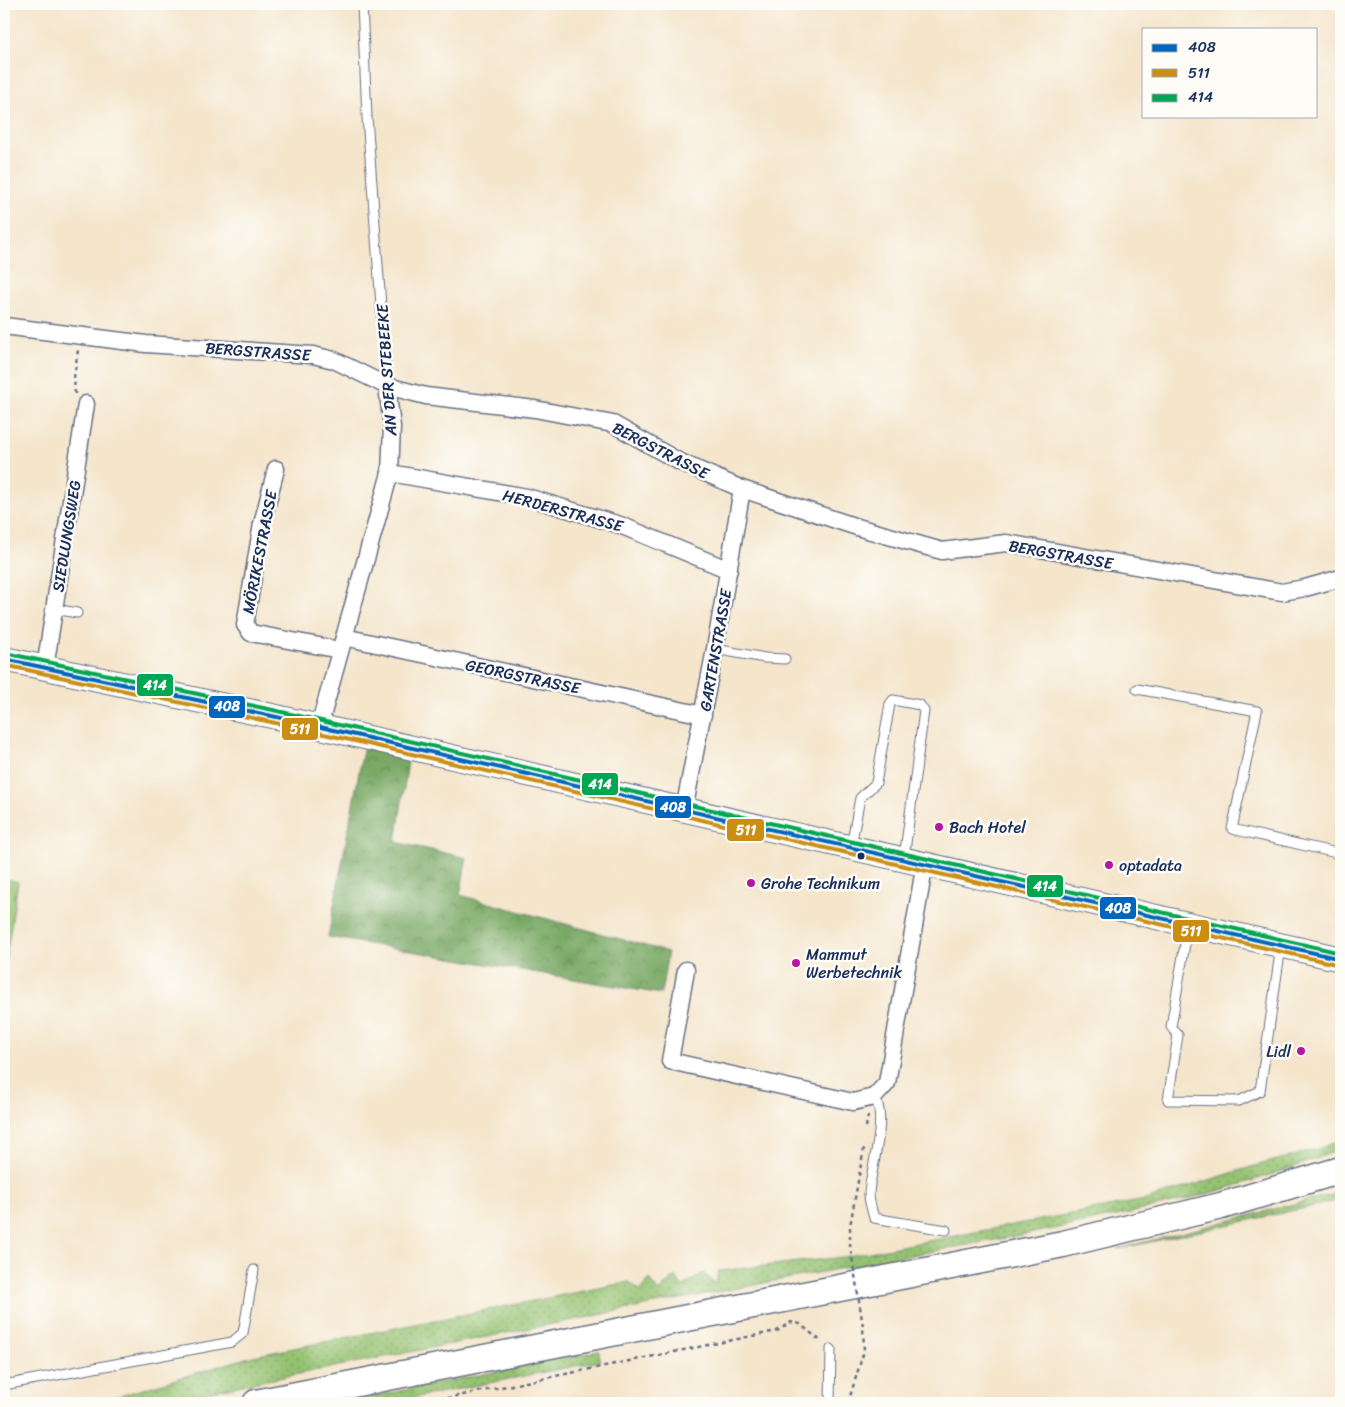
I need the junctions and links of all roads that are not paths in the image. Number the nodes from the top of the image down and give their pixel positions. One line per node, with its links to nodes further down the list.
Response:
1 (362, 4): 3 (lane, AN DER STEBEEKE)
2 (4, 326): 3 (street, BERGSTRASSE)
3 (387, 386): 6 (street, AN DER STEBEEKE); 7 (street, BERGSTRASSE)
4 (86, 404): 10 (street, SIEDLUNGSWEG)
5 (276, 469): 12 (street, MÖRIKESTRASSE)
6 (390, 473): 8 (street, HERDERSTRASSE); 12 (street, AN DER STEBEEKE)
7 (742, 489): 8 (street, GARTENSTRASSE); 9 (street, BERGSTRASSE)
8 (729, 570): 13 (street, GARTENSTRASSE)
9 (1341, 578)
10 (55, 609): 11 (lane); 16 (street, SIEDLUNGSWEG)
11 (77, 613)
12 (342, 644): 18 (street, GEORGSTRASSE); 19 (street, AN DER STEBEEKE)
13 (715, 649): 15 (lane); 18 (street, GARTENSTRASSE)
14 (4, 659): 16 (main road)
15 (785, 659)
16 (45, 668): 19 (main road)
17 (1137, 689): 22 (lane)
18 (703, 715): 20 (street, GARTENSTRASSE)
19 (319, 727): 20 (main road)
20 (684, 810): 21 (main road)
21 (850, 847): 23 (main road); 23 (lane)
22 (1341, 854)
23 (914, 861): 24 (main road); 28 (street)
24 (1188, 924): 25 (main road); 25 (lane)
25 (1281, 945): 26 (main road)
26 (1341, 959)
27 (686, 970): 28 (street)
28 (874, 1097): 30 (lane)
29 (1341, 1170): 34 (main road)
30 (946, 1230)
31 (254, 1270): 33 (lane)
32 (831, 1349): 35 (lane)
33 (4, 1384)
34 (256, 1403)
35 (830, 1403)

